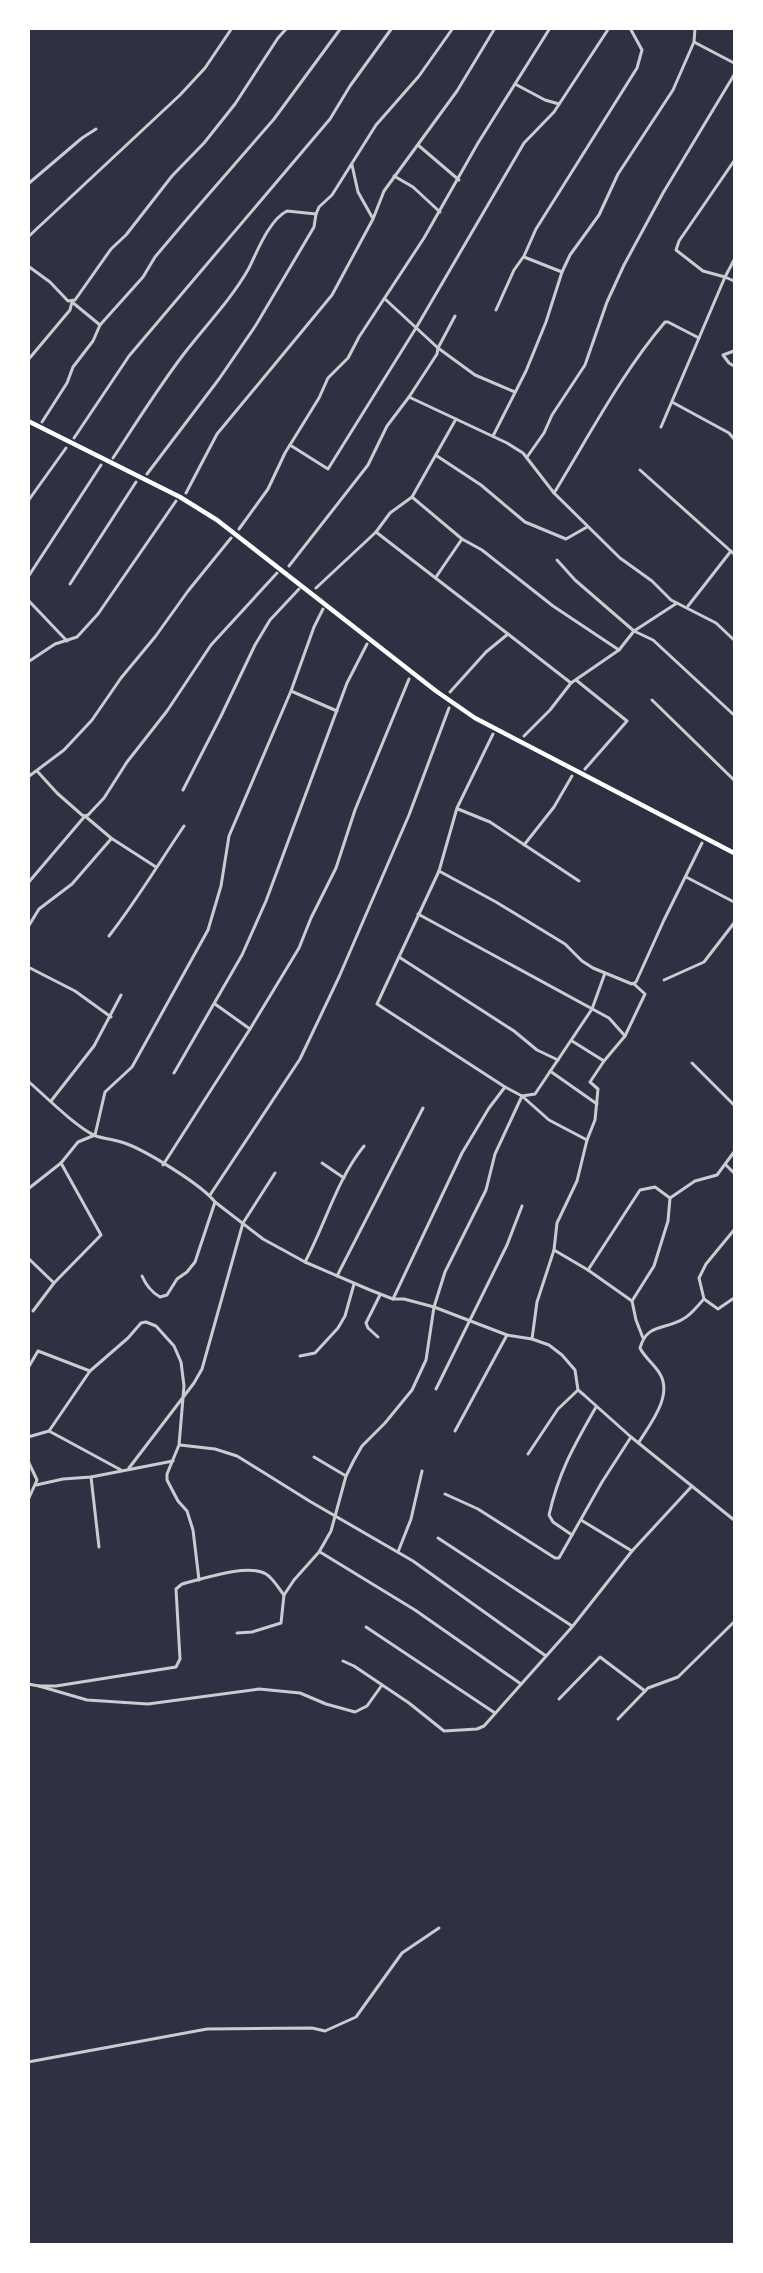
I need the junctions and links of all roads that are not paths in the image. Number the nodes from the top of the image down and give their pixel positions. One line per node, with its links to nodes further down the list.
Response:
1 (232, 28): 26 (street)
2 (286, 28): 34 (street)
3 (341, 28): 37 (street)
4 (393, 28): 52 (street)
5 (453, 28): 19 (street)
6 (550, 28): 14 (street)
7 (609, 28): 15 (street)
8 (630, 28): 27 (street)
9 (695, 28): 11 (street)
10 (492, 30): 17 (street)
11 (694, 42): 12 (street); 30 (street)
12 (735, 63)
13 (735, 75): 57 (street)
14 (515, 84): 15 (street); 21 (street)
15 (559, 104): 38 (street)
16 (96, 129): 22 (street)
17 (418, 145): 20 (street); 21 (street)
18 (735, 161): 31 (street)
19 (352, 164): 24 (street); 25 (street)
20 (394, 176): 23 (street); 25 (street)
21 (459, 180): 23 (street)
22 (28, 184)
23 (440, 212): 33 (street)
24 (316, 214): 58 (street); 61 (street)
25 (372, 219): 63 (street)
26 (28, 237)
27 (524, 256): 30 (street); 35 (street)
28 (735, 260): 31 (street)
29 (28, 266): 34 (street)
30 (562, 272): 44 (street)
31 (725, 277): 32 (street); 39 (street)
32 (735, 281)
33 (384, 298): 38 (street); 54 (street)
34 (72, 302): 37 (street); 42 (street)
35 (496, 310)
36 (455, 316): 40 (street)
37 (100, 326): 49 (street)
38 (416, 328): 40 (street); 54 (street)
39 (699, 338): 46 (street); 64 (street)
40 (438, 348): 44 (street); 45 (street)
41 (735, 351): 43 (street)
42 (28, 360)
43 (735, 366)
44 (516, 392): 51 (street)
45 (409, 397): 47 (street); 75 (street)
46 (672, 402): 50 (street); 53 (street)
47 (456, 418): 51 (street); 56 (street)
48 (28, 421): 116 (main road)
49 (42, 422)
50 (661, 427)
51 (493, 436): 57 (street)
52 (74, 438)
53 (735, 439)
54 (290, 445): 69 (street)
55 (66, 448): 66 (street)
56 (437, 456): 65 (street); 68 (street)
57 (526, 457): 64 (street)
58 (113, 458)
59 (101, 465): 77 (street)
60 (640, 470): 73 (street)
61 (147, 474)
62 (136, 482): 79 (street)
63 (186, 493)
64 (554, 494): 68 (street)
65 (412, 497): 70 (street); 72 (street)
66 (28, 501)
67 (176, 501): 89 (street)
68 (587, 527): 83 (street)
69 (239, 529)
70 (376, 532): 78 (street); 80 (street)
71 (231, 538): 105 (street)
72 (462, 539): 78 (street); 91 (street)
73 (733, 553): 84 (street)
74 (558, 560): 86 (street)
75 (289, 566)
76 (277, 573): 111 (street)
77 (28, 577)
78 (435, 577): 87 (street)
79 (70, 584)
80 (316, 588)
81 (298, 589): 109 (street)
82 (28, 600): 89 (street)
83 (677, 603): 84 (street); 86 (street)
84 (687, 607): 88 (street)
85 (323, 609): 96 (street)
86 (634, 631): 91 (street); 101 (street)
87 (508, 634): 95 (street); 97 (street)
88 (735, 640)
89 (67, 641): 92 (street)
90 (367, 644): 100 (street)
91 (619, 650): 94 (street)
92 (28, 662)
93 (409, 679): 136 (street)
94 (576, 680): 95 (street); 104 (street)
95 (572, 683): 103 (street)
96 (291, 692): 100 (street); 151 (street)
97 (450, 692)
98 (652, 700): 108 (street)
99 (449, 708): 163 (street)
100 (337, 711): 133 (street)
101 (735, 715)
102 (493, 734): 110 (street)
103 (524, 736)
104 (585, 769)
105 (38, 771): 107 (street); 111 (street)
106 (572, 776): 115 (street)
107 (28, 777)
108 (735, 780)
109 (183, 790)
110 (457, 808): 115 (street); 118 (street)
111 (85, 816): 113 (street); 121 (street)
112 (184, 826): 117 (street)
113 (111, 838): 117 (street); 125 (street)
114 (702, 843): 119 (street)
115 (524, 845): 120 (street)
116 (735, 853)
117 (156, 867): 126 (street)
118 (439, 871): 123 (street); 129 (street)
119 (685, 876): 122 (street); 131 (street)
120 (579, 881)
121 (28, 883)
122 (735, 902)
123 (418, 914): 127 (street); 134 (street)
124 (735, 923): 130 (street)
125 (28, 927)
126 (109, 936)
127 (399, 957): 139 (street); 145 (street)
128 (28, 967): 135 (street)
129 (605, 973): 131 (street); 134 (street)
130 (664, 980)
131 (634, 984): 137 (street)
132 (121, 996): 135 (street)
133 (215, 1004): 136 (street); 143 (street)
134 (592, 1009): 137 (street); 138 (street)
135 (111, 1017): 147 (street)
136 (250, 1029): 157 (street)
137 (625, 1036): 140 (street)
138 (572, 1041): 139 (street); 140 (street)
139 (558, 1060): 142 (street)
140 (604, 1061): 148 (street)
141 (692, 1063): 149 (street)
142 (550, 1071): 146 (street); 148 (street)
143 (174, 1073)
144 (28, 1081): 147 (street)
145 (505, 1087): 146 (street); 179 (street)
146 (522, 1096): 152 (street); 182 (street)
147 (51, 1101): 151 (street)
148 (597, 1104): 152 (street)
149 (735, 1105)
150 (423, 1108): 174 (street)
151 (95, 1135): 155 (street); 157 (street)
152 (587, 1140): 169 (street)
153 (364, 1146): 161 (street)
154 (735, 1152): 158 (street)
155 (61, 1163): 162 (street); 175 (street)
156 (322, 1163): 161 (street)
157 (163, 1164): 163 (street)
158 (726, 1165): 160 (street); 164 (street)
159 (275, 1173): 167 (street)
160 (735, 1173)
161 (344, 1178): 171 (street)
162 (28, 1189)
163 (210, 1195): 165 (street)
164 (670, 1198): 172 (street); 181 (street)
165 (215, 1202): 167 (street); 173 (street)
166 (522, 1206): 184 (street)
167 (243, 1223): 171 (street); 194 (street)
168 (735, 1230): 180 (street)
169 (554, 1250): 172 (street); 188 (street)
170 (28, 1258): 175 (street)
171 (305, 1262): 174 (street)
172 (588, 1270): 181 (street)
173 (142, 1276)
174 (337, 1276): 176 (street)
175 (54, 1283): 183 (street)
176 (354, 1284): 177 (street); 189 (street)
177 (380, 1295): 179 (street); 186 (street)
178 (735, 1298): 180 (street)
179 (393, 1299): 182 (street)
180 (704, 1299): 187 (street)
181 (632, 1301): 187 (street)
182 (434, 1307): 184 (street); 209 (street)
183 (33, 1311)
184 (470, 1320): 185 (street); 192 (street)
185 (507, 1335): 188 (street); 197 (street)
186 (378, 1337)
187 (643, 1338): 200 (street)
188 (532, 1339): 193 (street)
189 (300, 1356)
190 (28, 1368): 191 (street)
191 (90, 1371): 194 (street); 196 (street)
192 (436, 1389)
193 (578, 1390): 195 (street); 202 (street)
194 (184, 1394): 201 (street); 206 (street)
195 (596, 1407): 199 (street); 220 (street)
196 (49, 1431): 198 (street); 207 (street)
197 (455, 1431)
198 (28, 1437)
199 (631, 1437): 200 (street); 218 (street)
200 (639, 1442): 212 (street)
201 (179, 1445): 205 (street); 217 (street)
202 (528, 1454)
203 (314, 1457): 209 (street)
204 (28, 1461): 211 (street)
205 (173, 1461): 206 (street); 226 (street)
206 (129, 1468): 207 (street)
207 (123, 1471): 210 (street)
208 (422, 1471): 225 (street)
209 (346, 1476): 217 (street)
210 (91, 1477): 211 (street); 222 (street)
211 (36, 1485): 214 (street)
212 (692, 1486): 219 (street); 223 (street)
213 (28, 1490): 214 (street)
214 (34, 1491): 216 (street)
215 (445, 1494): 220 (street)
216 (28, 1500)
217 (336, 1516): 224 (street); 225 (street)
218 (581, 1520): 220 (street); 223 (street)
219 (735, 1520)
220 (572, 1535)
221 (438, 1538): 230 (street)
222 (99, 1547)
223 (632, 1551): 230 (street)
224 (320, 1552): 227 (street); 235 (street)
225 (398, 1552): 232 (street)
226 (199, 1580): 227 (street); 237 (street)
227 (284, 1595): 231 (street)
228 (735, 1623): 238 (street)
229 (366, 1627): 240 (street)
230 (572, 1627): 232 (street)
231 (237, 1633)
232 (546, 1656): 235 (street)
233 (343, 1661): 236 (street)
234 (28, 1684): 237 (street)
235 (521, 1684): 240 (street)
236 (382, 1685): 237 (street); 240 (street)
237 (39, 1686)
238 (645, 1691): 239 (street); 241 (street)
239 (559, 1699)
240 (495, 1713)
241 (618, 1719)
242 (439, 1928): 243 (street)
243 (28, 2062)

